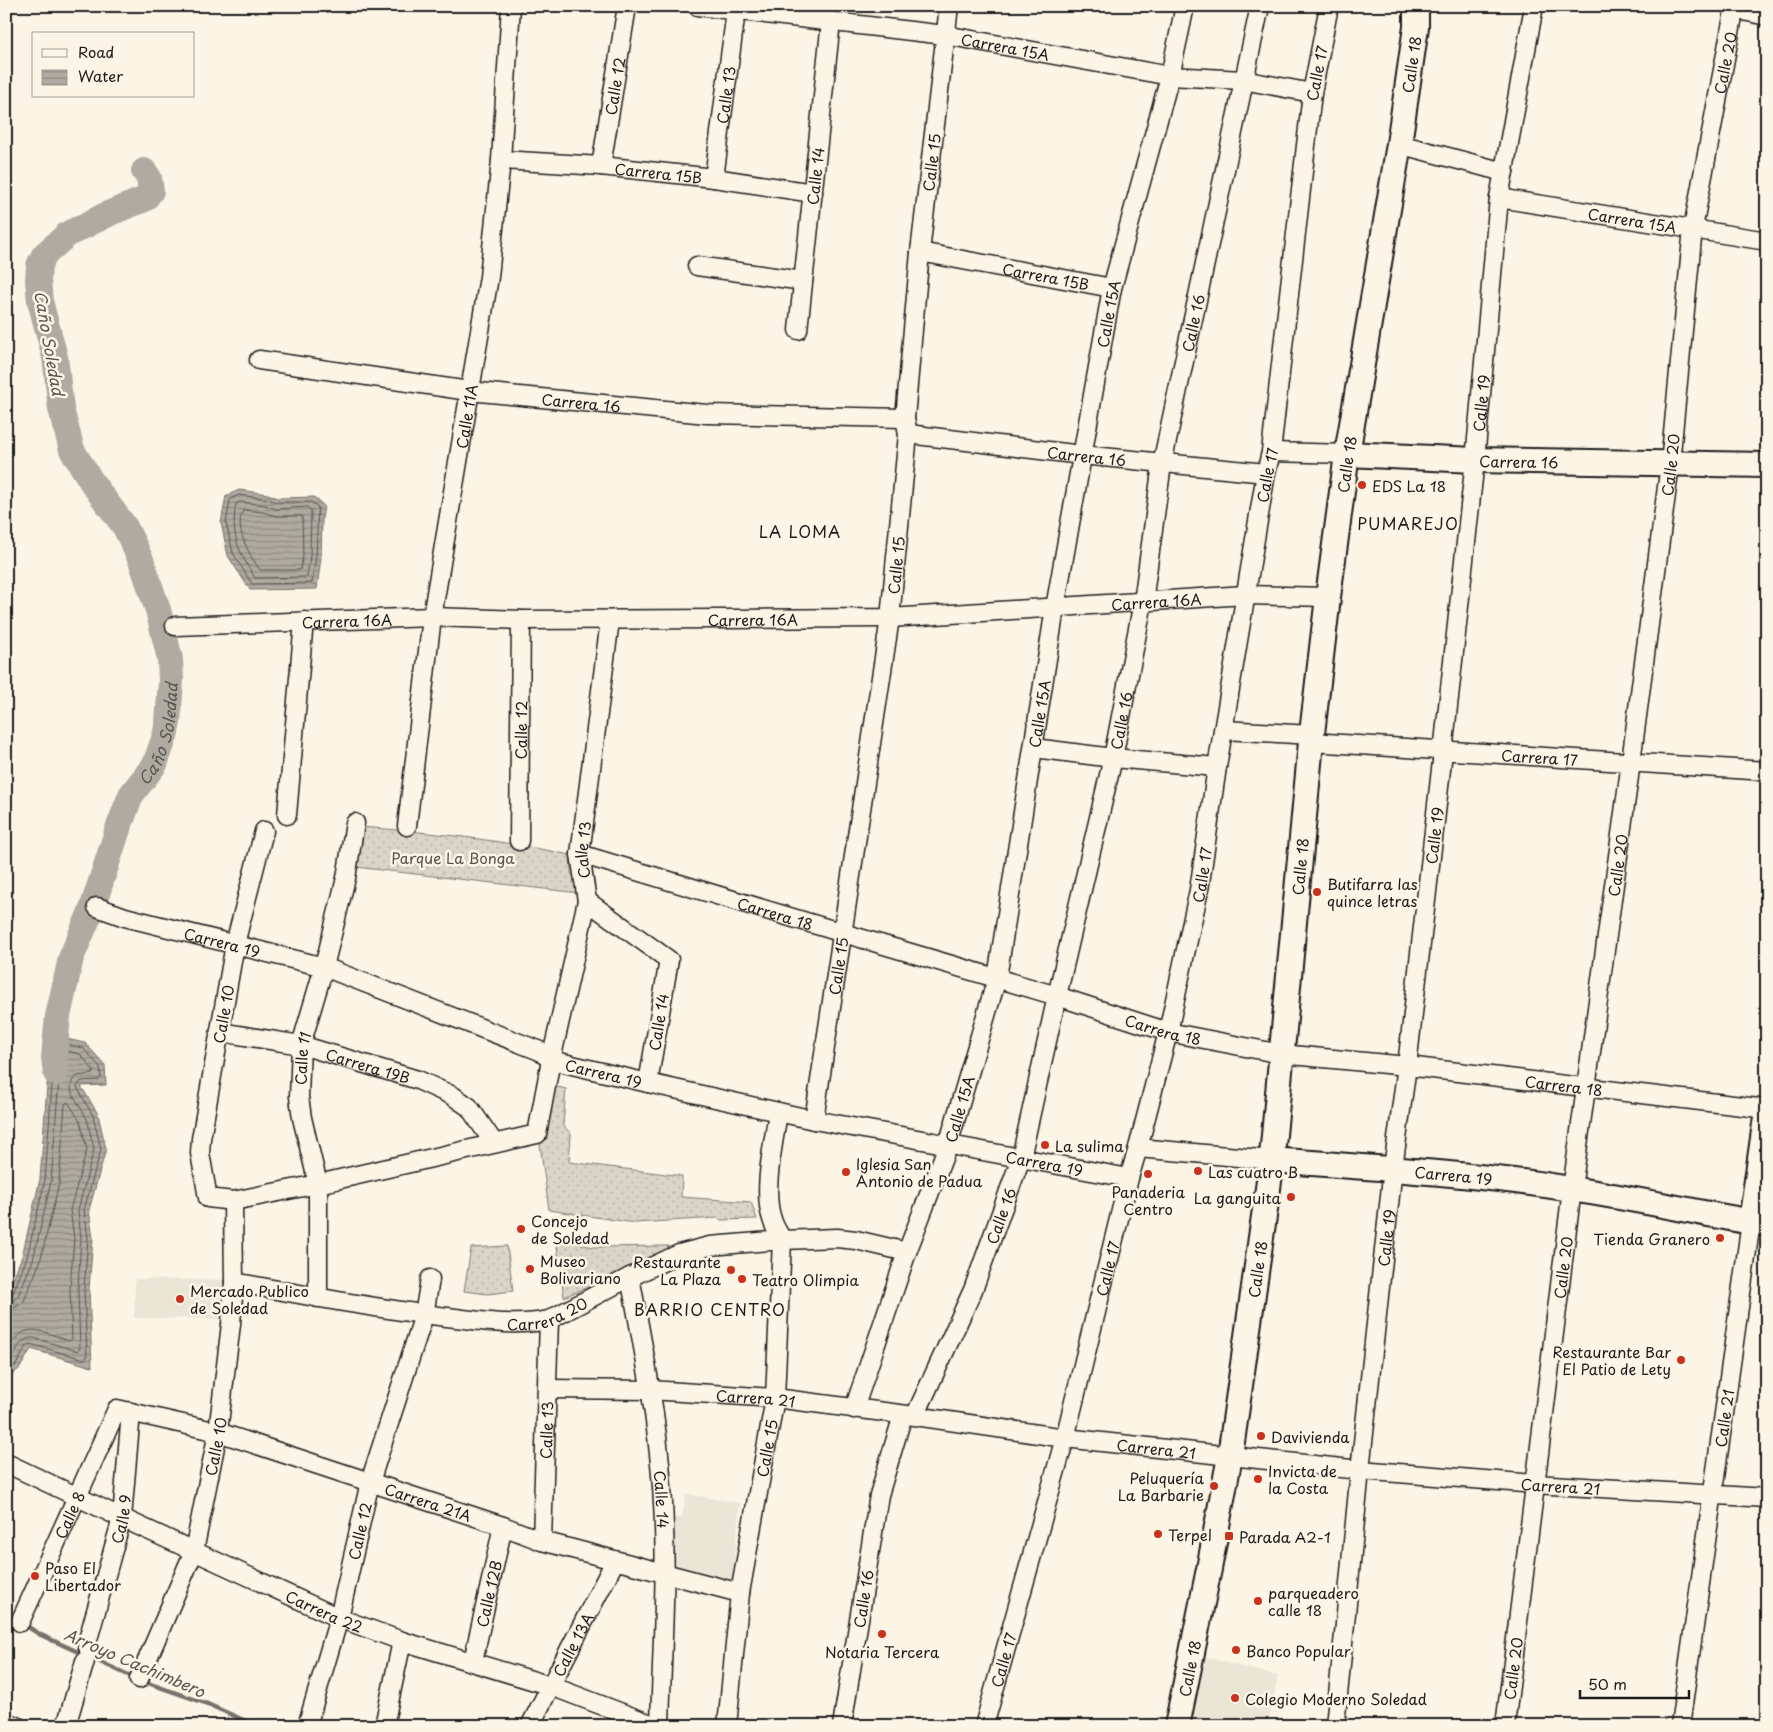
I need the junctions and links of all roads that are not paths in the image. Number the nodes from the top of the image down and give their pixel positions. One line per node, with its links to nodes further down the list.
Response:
1 (511, 6): 19 (street, Calle 11A)
2 (627, 6): 20 (street, Calle 12)
3 (697, 6): 11 (street, Carrera 15A)
4 (949, 6): 14 (street, Calle 15)
5 (1185, 6): 15 (street, Calle 15A)
6 (1260, 6): 16 (street, Calle 16)
7 (1329, 6): 17 (street, Calle 17)
8 (1416, 6): 18 (main road, Calle 18)
9 (1534, 6): 21 (street, Calle 19)
10 (1735, 8): 12 (street); 25 (street, Calle 20)
11 (736, 11): 13 (street, Carrera 15A); 22 (street, Calle 13)
12 (1767, 16)
13 (831, 21): 14 (street, Carrera 15A); 23 (street, Calle 14)
14 (945, 35): 15 (street, Carrera 15A); 27 (street, Calle 15)
15 (1170, 76): 16 (street, Carrera 15A); 30 (street, Calle 15A)
16 (1242, 80): 17 (street, Carrera 15A); 39 (street, Calle 16)
17 (1312, 93): 35 (street, Calle 17)
18 (1399, 144): 21 (street); 36 (main road, Calle 18)
19 (501, 160): 20 (street, Carrera 15B); 33 (street, Calle 11A)
20 (600, 166): 22 (street, Carrera 15B)
21 (1504, 172): 24 (street, Calle 19)
22 (714, 178): 23 (street, Carrera 15B)
23 (813, 193): 29 (street, Calle 14)
24 (1499, 198): 25 (street, Carrera 15A); 38 (street, Calle 19)
25 (1693, 228): 26 (street, Carrera 15A); 40 (street, Calle 20)
26 (1767, 241)
27 (920, 252): 30 (street, Carrera 15B); 34 (street, Calle 15)
28 (697, 266): 29 (street)
29 (803, 281): 31 (street, Calle 14)
30 (1112, 288): 37 (street, Calle 15A)
31 (798, 330)
32 (259, 360): 33 (street, Carrera 16)
33 (469, 391): 34 (street, Carrera 16); 47 (street, Calle 11A)
34 (906, 426): 37 (street, Carrera 16); 48 (street, Calle 15)
35 (1271, 452): 36 (street, Carrera 16); 42 (street, Calle 17)
36 (1347, 454): 38 (main road, Carrera 16); 44 (main road, Calle 18)
37 (1082, 456): 39 (street, Carrera 16); 46 (street, Calle 15A)
38 (1475, 460): 40 (main road, Carrera 16); 56 (street, Calle 19)
39 (1162, 464): 42 (street, Carrera 16); 45 (street, Calle 16)
40 (1670, 464): 41 (main road, Carrera 16); 58 (street, Calle 20)
41 (1767, 465)
42 (1266, 473): 43 (street, Calle 17)
43 (1245, 595): 44 (street, Carrera 16A); 45 (street, Carrera 16A); 53 (street, Calle 17)
44 (1328, 597): 54 (main road, Calle 18)
45 (1143, 602): 46 (street, Carrera 16A); 57 (street, Calle 16)
46 (1055, 608): 48 (street, Carrera 16A); 55 (street, Calle 15A)
47 (432, 617): 49 (street, Carrera 16A); 51 (street, Carrera 16A); 63 (street, Calle 11A)
48 (890, 618): 50 (street, Carrera 16A); 69 (street, Calle 15)
49 (522, 620): 50 (street, Carrera 16A); 65 (street, Calle 12)
50 (610, 620): 66 (street, Calle 13)
51 (304, 622): 52 (street, Carrera 16A); 61 (street)
52 (175, 626)
53 (1223, 730): 54 (street, Carrera 17); 59 (street, Calle 17)
54 (1312, 739): 56 (street, Carrera 17); 77 (main road, Calle 18)
55 (1034, 748): 57 (street); 72 (street, Calle 15A)
56 (1443, 752): 58 (street, Carrera 17); 79 (street, Calle 19)
57 (1113, 758): 59 (street); 73 (street, Calle 16)
58 (1631, 762): 60 (street, Carrera 17); 81 (street, Calle 20)
59 (1217, 767): 75 (street, Calle 17)
60 (1767, 771)
61 (287, 815)
62 (355, 823): 71 (street, Calle 11)
63 (407, 826)
64 (264, 831): 70 (street, Calle 10)
65 (518, 841)
66 (580, 854): 67 (street, Calle 13); 69 (street, Carrera 18)
67 (587, 902): 78 (street, Calle 13); 80 (street, Calle 14)
68 (98, 908): 70 (street, Carrera 19)
69 (842, 933): 72 (street, Carrera 18); 84 (street, Calle 15)
70 (235, 944): 71 (street, Carrera 19); 74 (street, Calle 10)
71 (324, 966): 76 (street, Calle 11); 78 (street, Carrera 19)
72 (997, 978): 73 (street, Carrera 18); 86 (street, Calle 15A)
73 (1057, 996): 75 (street, Carrera 18); 88 (street, Calle 16)
74 (220, 1032): 76 (street, Carrera 19B); 94 (street, Calle 10)
75 (1168, 1032): 77 (street, Carrera 18); 87 (street, Calle 17)
76 (301, 1044): 85 (street, Carrera 19B); 92 (street, Calle 11)
77 (1281, 1054): 79 (street, Carrera 18); 89 (main road, Calle 18)
78 (551, 1060): 80 (street, Carrera 19); 85 (street, Calle 13)
79 (1407, 1066): 81 (street, Carrera 18); 90 (street, Calle 19)
80 (648, 1083): 83 (street, Carrera 19)
81 (1586, 1087): 82 (street, Carrera 18); 93 (street, Calle 20)
82 (1767, 1110): 95 (main road, Calle 21)
83 (778, 1112): 84 (street, Carrera 19); 96 (street, Calle 15)
84 (814, 1120): 86 (street, Carrera 19)
85 (494, 1143): 92 (street)
86 (948, 1145): 88 (street, Carrera 19); 97 (street, Calle 15A)
87 (1138, 1148): 89 (street, Carrera 19); 91 (street, Calle 17)
88 (1022, 1158): 91 (street, Carrera 19); 109 (street, Calle 16)
89 (1272, 1160): 90 (main road, Carrera 19); 112 (main road, Calle 18)
90 (1393, 1168): 93 (main road, Carrera 19); 114 (street, Calle 19)
91 (1129, 1178): 111 (street, Calle 17)
92 (318, 1184): 94 (street); 101 (street, Calle 11)
93 (1572, 1189): 95 (main road, Carrera 19); 116 (street, Calle 20)
94 (233, 1201): 100 (street, Calle 10)
95 (1759, 1222): 117 (street, Calle 21)
96 (782, 1240): 97 (street, Carrera 20); 98 (street, Carrera 20); 106 (street, Calle 15)
97 (907, 1252): 107 (street, Calle 15A)
98 (630, 1277): 103 (street, Carrera 20); 105 (street, Calle 14)
99 (430, 1279): 102 (street, Calle 12)
100 (234, 1282): 101 (street, Carrera 20); 110 (street, Calle 10)
101 (318, 1298): 102 (street, Carrera 20)
102 (424, 1315): 103 (street, Carrera 20); 115 (street, Calle 12)
103 (549, 1320): 104 (street, Calle 13)
104 (548, 1388): 105 (street, Carrera 21); 122 (street, Calle 13)
105 (650, 1390): 106 (street, Carrera 21); 125 (street, Calle 14)
106 (775, 1398): 107 (street, Carrera 21); 126 (street, Calle 15)
107 (854, 1409): 109 (street, Carrera 21)
108 (124, 1410): 110 (street, Carrera 21A); 118 (street, Calle 8); 120 (street, Calle 9)
109 (909, 1415): 111 (street, Carrera 21); 141 (street, Calle 16)
110 (218, 1432): 115 (street, Carrera 21A); 123 (street, Calle 10)
111 (1065, 1438): 112 (street, Carrera 21); 142 (street, Calle 17)
112 (1230, 1456): 114 (street, Carrera 21); 143 (main road, Calle 18)
113 (6, 1463): 118 (street, Carrera 22)
114 (1360, 1470): 116 (street, Carrera 21); 144 (street, Calle 19)
115 (370, 1482): 121 (street, Carrera 21A); 127 (street, Calle 12)
116 (1535, 1484): 117 (street, Carrera 21); 145 (street, Calle 20)
117 (1713, 1494): 119 (street, Carrera 21); 146 (street, Calle 21)
118 (78, 1497): 120 (street, Carrera 22); 128 (street, Calle 8)
119 (1767, 1498)
120 (122, 1518): 123 (street, Carrera 22); 135 (street, Calle 9)
121 (504, 1526): 122 (street, Carrera 21A); 130 (street, Calle 12B)
122 (542, 1541): 124 (street, Carrera 21A)
123 (194, 1551): 127 (street, Carrera 22); 131 (street, Calle 10)
124 (615, 1561): 125 (street, Carrera 21A); 132 (street, Calle 13A)
125 (665, 1574): 126 (street, Carrera 21A); 139 (street, Calle 14)
126 (740, 1593): 140 (street, Calle 15)
127 (339, 1618): 129 (street, Carrera 22); 136 (street, Calle 12)
128 (20, 1622)
129 (402, 1641): 130 (street, Carrera 22); 137 (street)
130 (473, 1661): 132 (street, Carrera 22)
131 (139, 1679)
132 (551, 1686): 138 (street, Calle 13A); 139 (street, Carrera 22)
133 (6, 1722): 134 (street)
134 (17, 1726)
135 (66, 1726)
136 (307, 1726)
137 (384, 1726)
138 (530, 1726)
139 (658, 1726)
140 (727, 1726)
141 (842, 1726)
142 (984, 1726)
143 (1177, 1726)
144 (1335, 1726)
145 (1505, 1726)
146 (1680, 1726)

